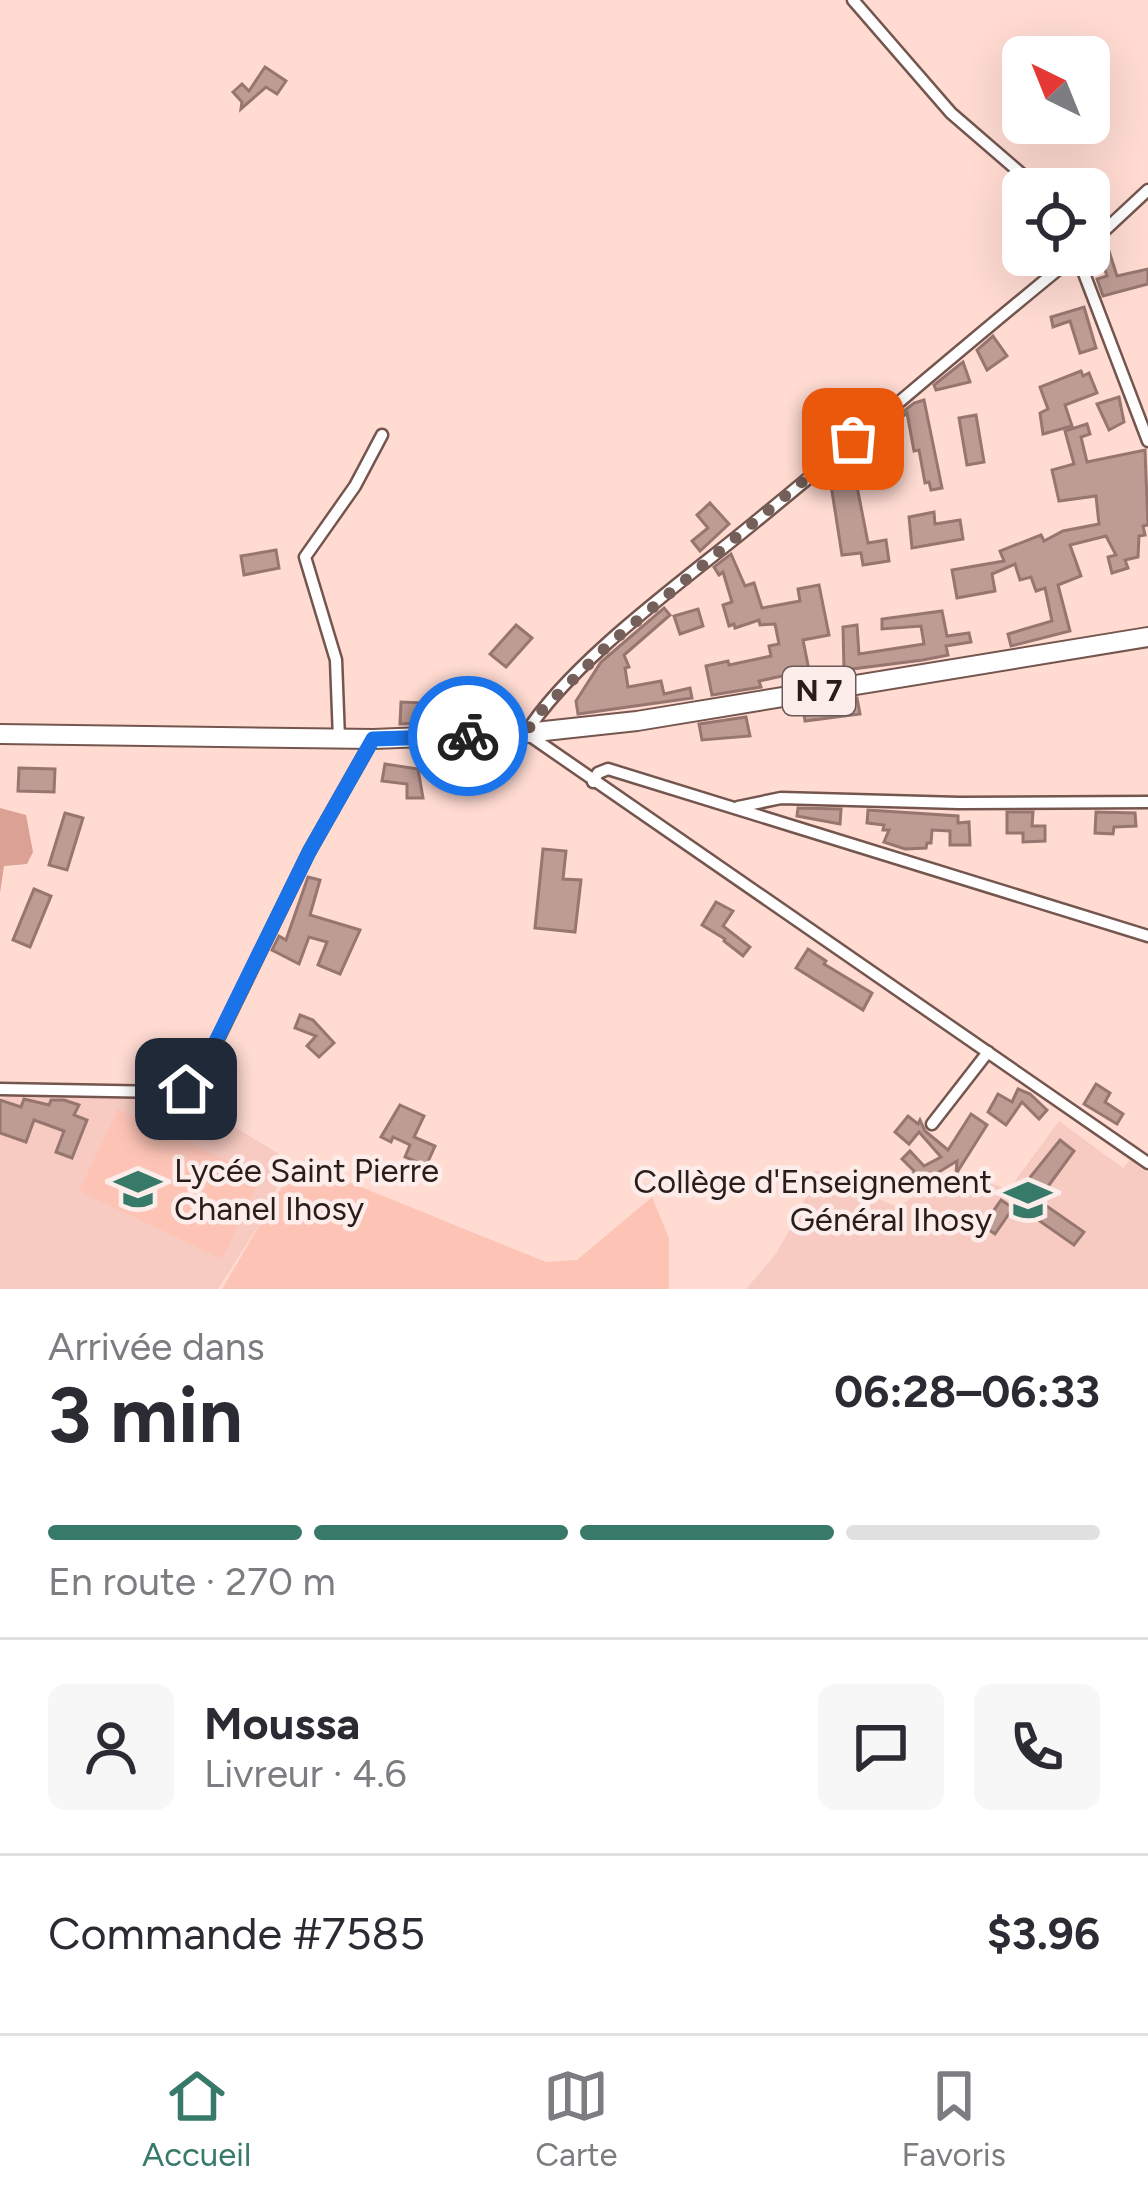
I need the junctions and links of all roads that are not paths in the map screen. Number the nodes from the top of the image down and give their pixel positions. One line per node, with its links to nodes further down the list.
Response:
1 (853, 0): 2 (street)
2 (1015, 168)
3 (1148, 190): 4 (street)
4 (1110, 225)
5 (1051, 276): 10 (street)
6 (1085, 276): 8 (street)
7 (382, 435): 12 (street)
8 (1148, 441)
9 (1148, 637): 10 (main road, N 7)
10 (526, 733): 13 (main road, N 7); 14 (street)
11 (0, 734): 12 (main road, N 7)
12 (339, 739): 13 (main road, N 7)
13 (373, 739): 19 (street)
14 (593, 782): 16 (street); 18 (street)
15 (1148, 802): 16 (street)
16 (736, 807): 17 (street)
17 (1148, 936)
18 (988, 1052): 20 (street); 21 (street)
19 (0, 1089)
20 (932, 1124)
21 (1148, 1163)

